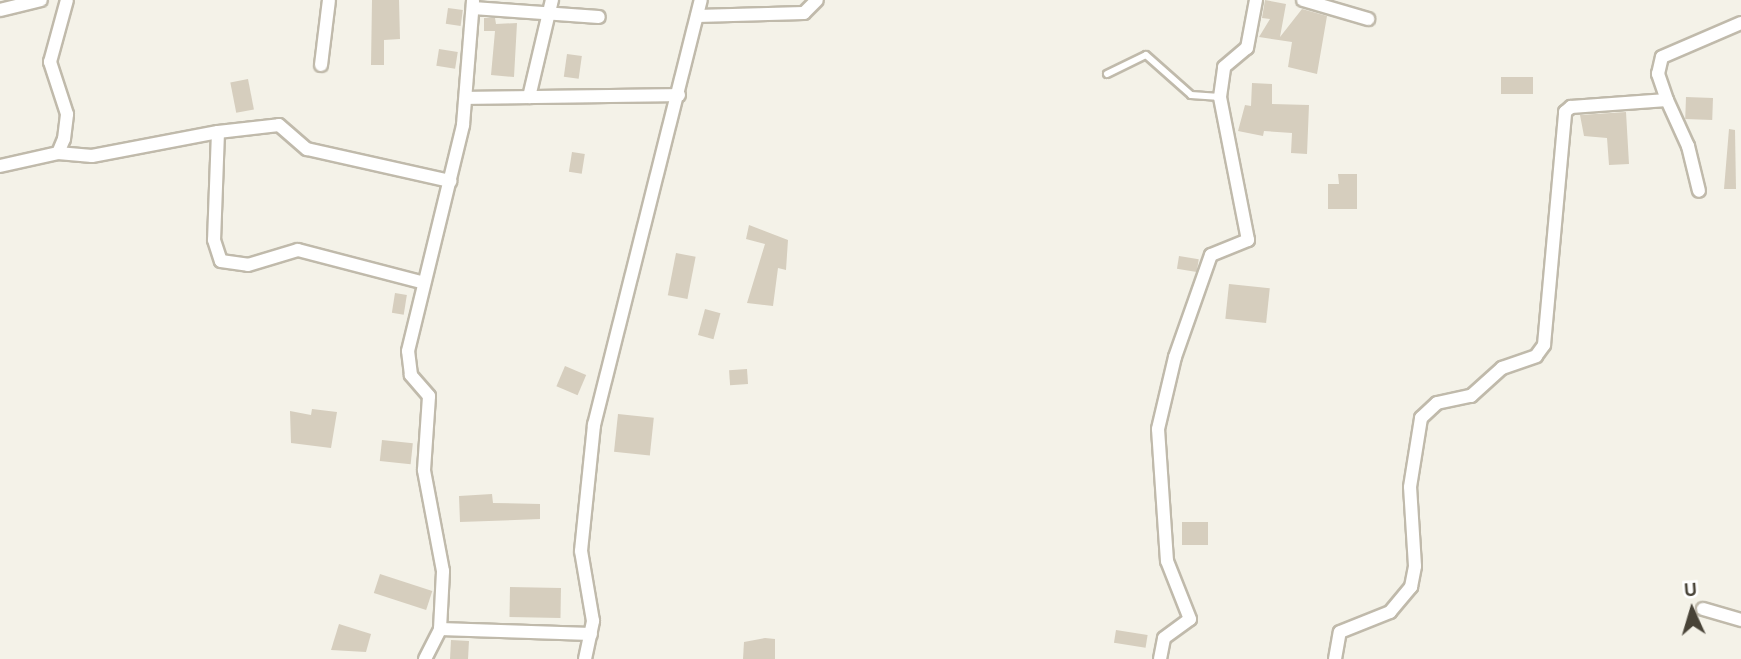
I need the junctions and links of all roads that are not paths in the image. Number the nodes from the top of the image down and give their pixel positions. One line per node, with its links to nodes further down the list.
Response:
1 (41, 0): 10 (street)
2 (66, 0): 24 (street)
3 (329, 0): 16 (street)
4 (552, 0): 12 (street)
5 (701, 0): 11 (street)
6 (817, 0): 11 (street)
7 (1256, 0): 20 (street)
8 (1303, 0): 14 (street)
9 (473, 4): 12 (street); 21 (street)
10 (0, 10)
11 (697, 16): 18 (street)
12 (550, 17): 13 (street); 19 (street)
13 (599, 17)
14 (1368, 19)
15 (1741, 23): 22 (street)
16 (321, 65)
17 (1107, 74): 20 (lane)
18 (679, 95): 19 (street); 32 (street)
19 (529, 97): 21 (street)
20 (1220, 97): 35 (street)
21 (466, 98): 26 (street)
22 (1667, 100): 27 (street); 36 (street)
23 (218, 132): 24 (street); 26 (street); 28 (street)
24 (58, 153): 25 (street)
25 (0, 166)
26 (450, 181): 28 (street)
27 (1699, 191)
28 (421, 282): 31 (street)
29 (1703, 609): 30 (street)
30 (1741, 620)
31 (440, 629): 32 (street); 33 (street)
32 (591, 634): 34 (street)
33 (425, 659)
34 (585, 659)
35 (1160, 659)
36 (1335, 659)

